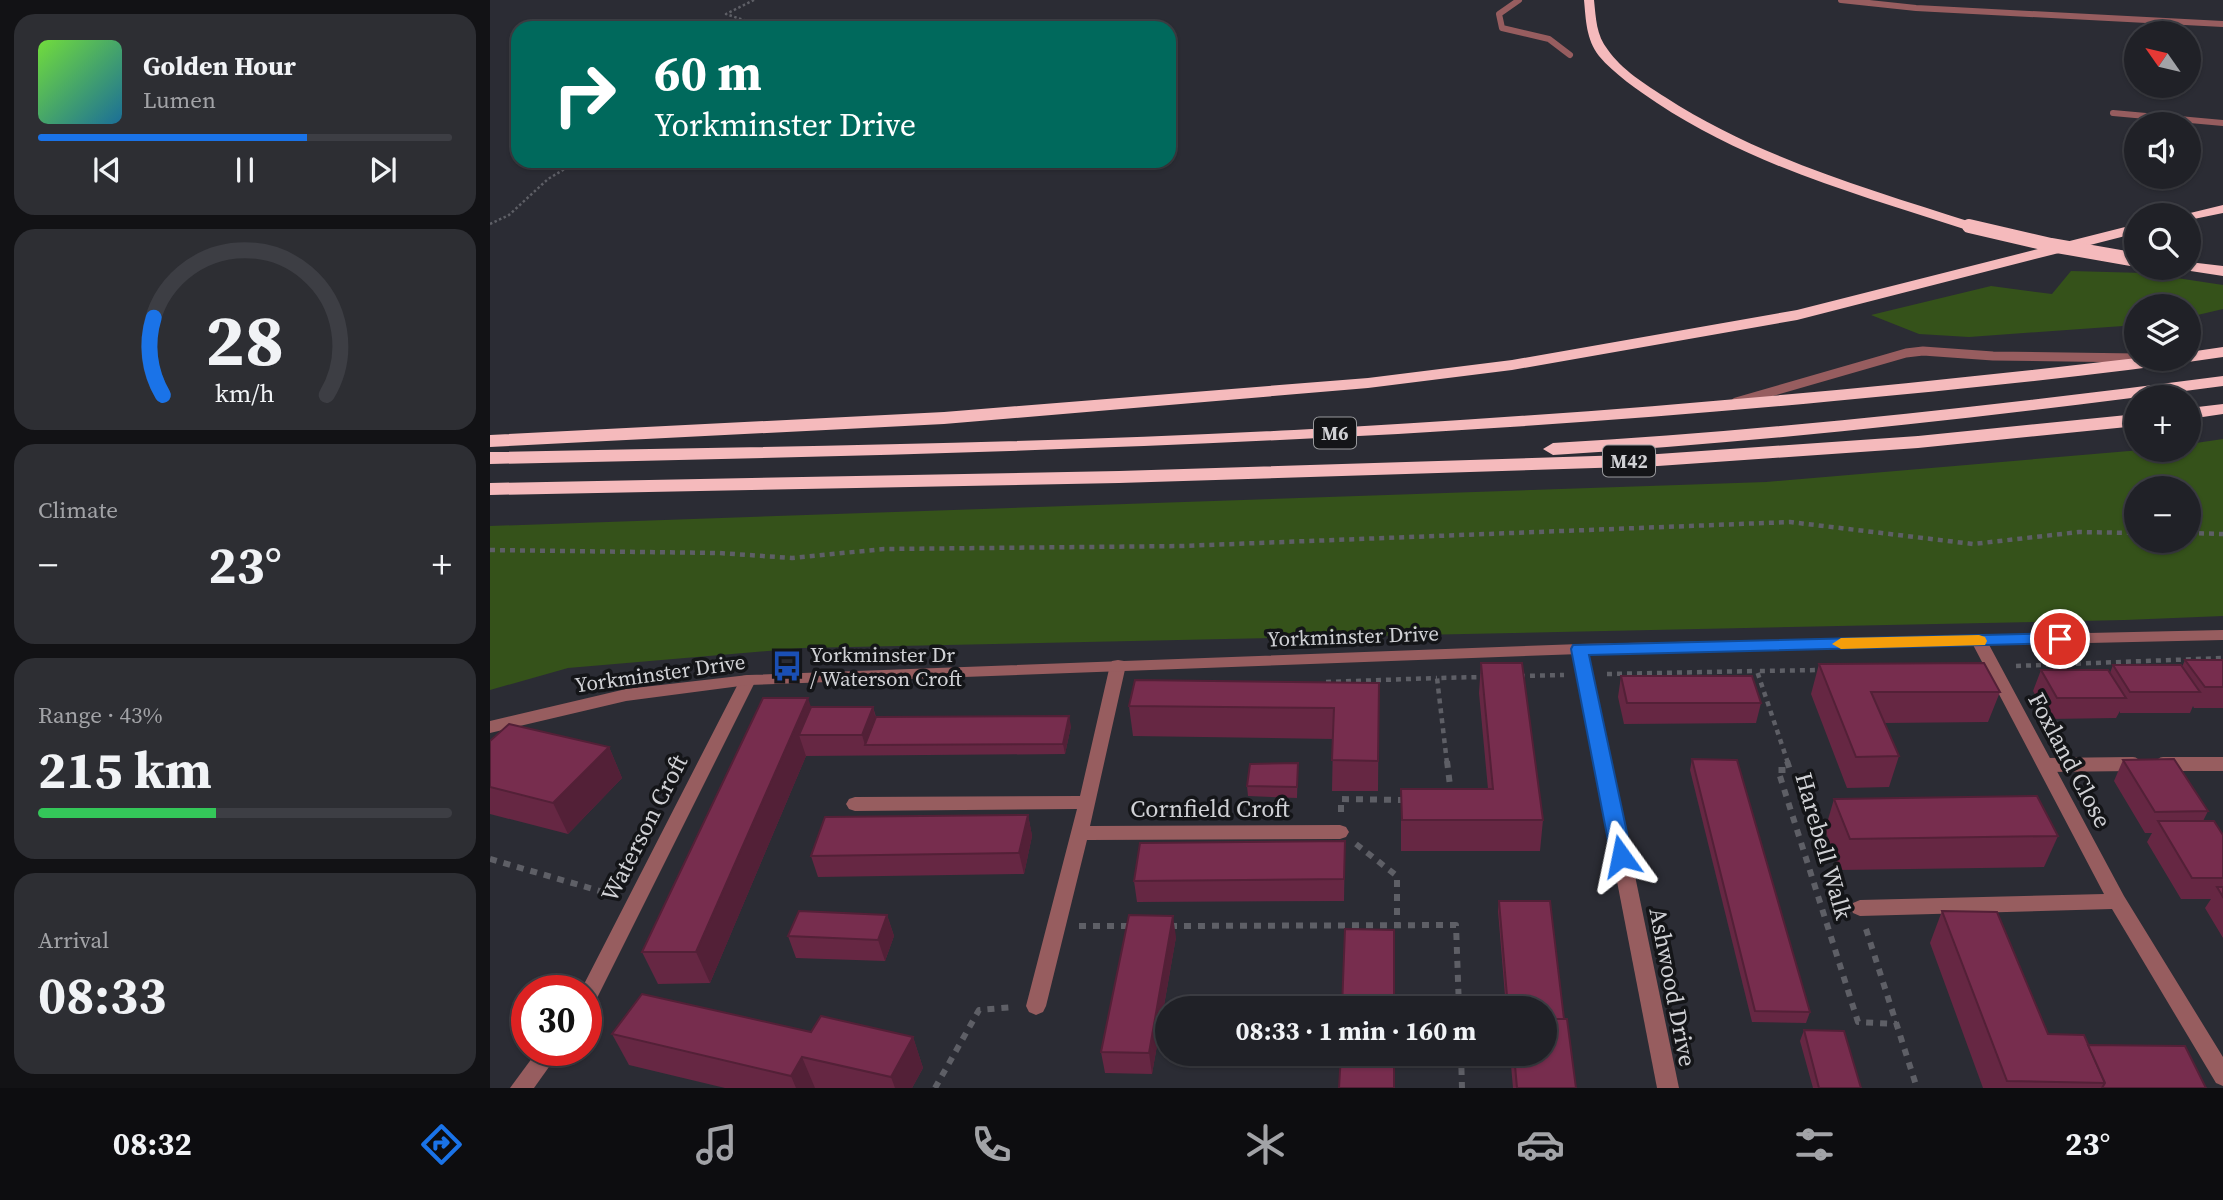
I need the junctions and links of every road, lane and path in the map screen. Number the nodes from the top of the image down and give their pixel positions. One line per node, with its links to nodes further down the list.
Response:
1 (754, 0): 5 (path)
2 (1519, 0): 7 (lane)
3 (1589, 0): 15 (highway, bridge)
4 (1842, 0): 6 (lane)
5 (746, 21)
6 (2223, 23)
7 (1570, 55)
8 (2113, 113): 9 (lane)
9 (2223, 123)
10 (566, 168): 13 (path)
11 (2223, 209): 12 (highway)
12 (2201, 214)
13 (490, 224)
14 (2124, 231): 27 (highway, M6)
15 (2124, 258)
16 (2201, 268): 17 (highway)
17 (2223, 271)
18 (2223, 352): 19 (highway)
19 (2201, 355)
20 (2124, 358): 23 (lane)
21 (2124, 364): 23 (highway, M6)
22 (2223, 381): 29 (highway, M6)
23 (1716, 408): 28 (highway, M6)
24 (2223, 409): 25 (highway)
25 (2201, 412)
26 (2124, 421): 29 (highway, M42)
27 (490, 441)
28 (490, 458)
29 (1119, 477): 30 (highway, M6)
30 (490, 489)
31 (2124, 533): 34 (path)
32 (2201, 533): 33 (path)
33 (2223, 534)
34 (490, 550)
35 (2223, 635): 36 (street, Yorkminster Drive)
36 (1979, 641): 37 (street, Yorkminster Drive); 40 (street, Foxland Close)
37 (1580, 649): 39 (street, Yorkminster Drive); 43 (street, Ashwood Drive)
38 (2223, 658): 40 (path)
39 (1118, 665): 47 (street, Yorkminster Drive); 54 (street)
40 (1993, 667): 51 (street, Foxland Close)
41 (1826, 670): 42 (path)
42 (1757, 671): 43 (path); 69 (path, Harebell Walk)
43 (1585, 675): 44 (path); 76 (street, Ashwood Drive)
44 (1518, 676)
45 (1491, 677): 46 (path)
46 (1437, 678): 48 (path); 53 (path)
47 (748, 680): 49 (street, Yorkminster Drive); 60 (street, Waterson Croft)
48 (1315, 683)
49 (490, 727)
50 (2223, 764): 51 (lane)
51 (2045, 765): 59 (street, Foxland Close)
52 (1410, 800): 56 (path)
53 (1451, 801)
54 (1087, 802): 55 (street); 57 (street)
55 (855, 804)
56 (1340, 832): 57 (street, Cornfield Croft); 62 (path)
57 (1080, 833): 63 (street)
58 (490, 859): 60 (path)
59 (2117, 901): 61 (street); 72 (street, Foxland Close)
60 (636, 902): 66 (street, Waterson Croft)
61 (1860, 908): 69 (path)
62 (1397, 925): 65 (path); 67 (path)
63 (1057, 926): 64 (path); 68 (street)
64 (1138, 926)
65 (1166, 926)
66 (599, 975)
67 (1459, 996)
68 (1036, 1006): 74 (path)
69 (1897, 1024): 77 (path)
70 (538, 1066): 73 (street)
71 (1461, 1066): 75 (path)
72 (2223, 1076)
73 (521, 1088)
74 (935, 1088)
75 (1462, 1088)
76 (1668, 1088)
77 (1917, 1088)

